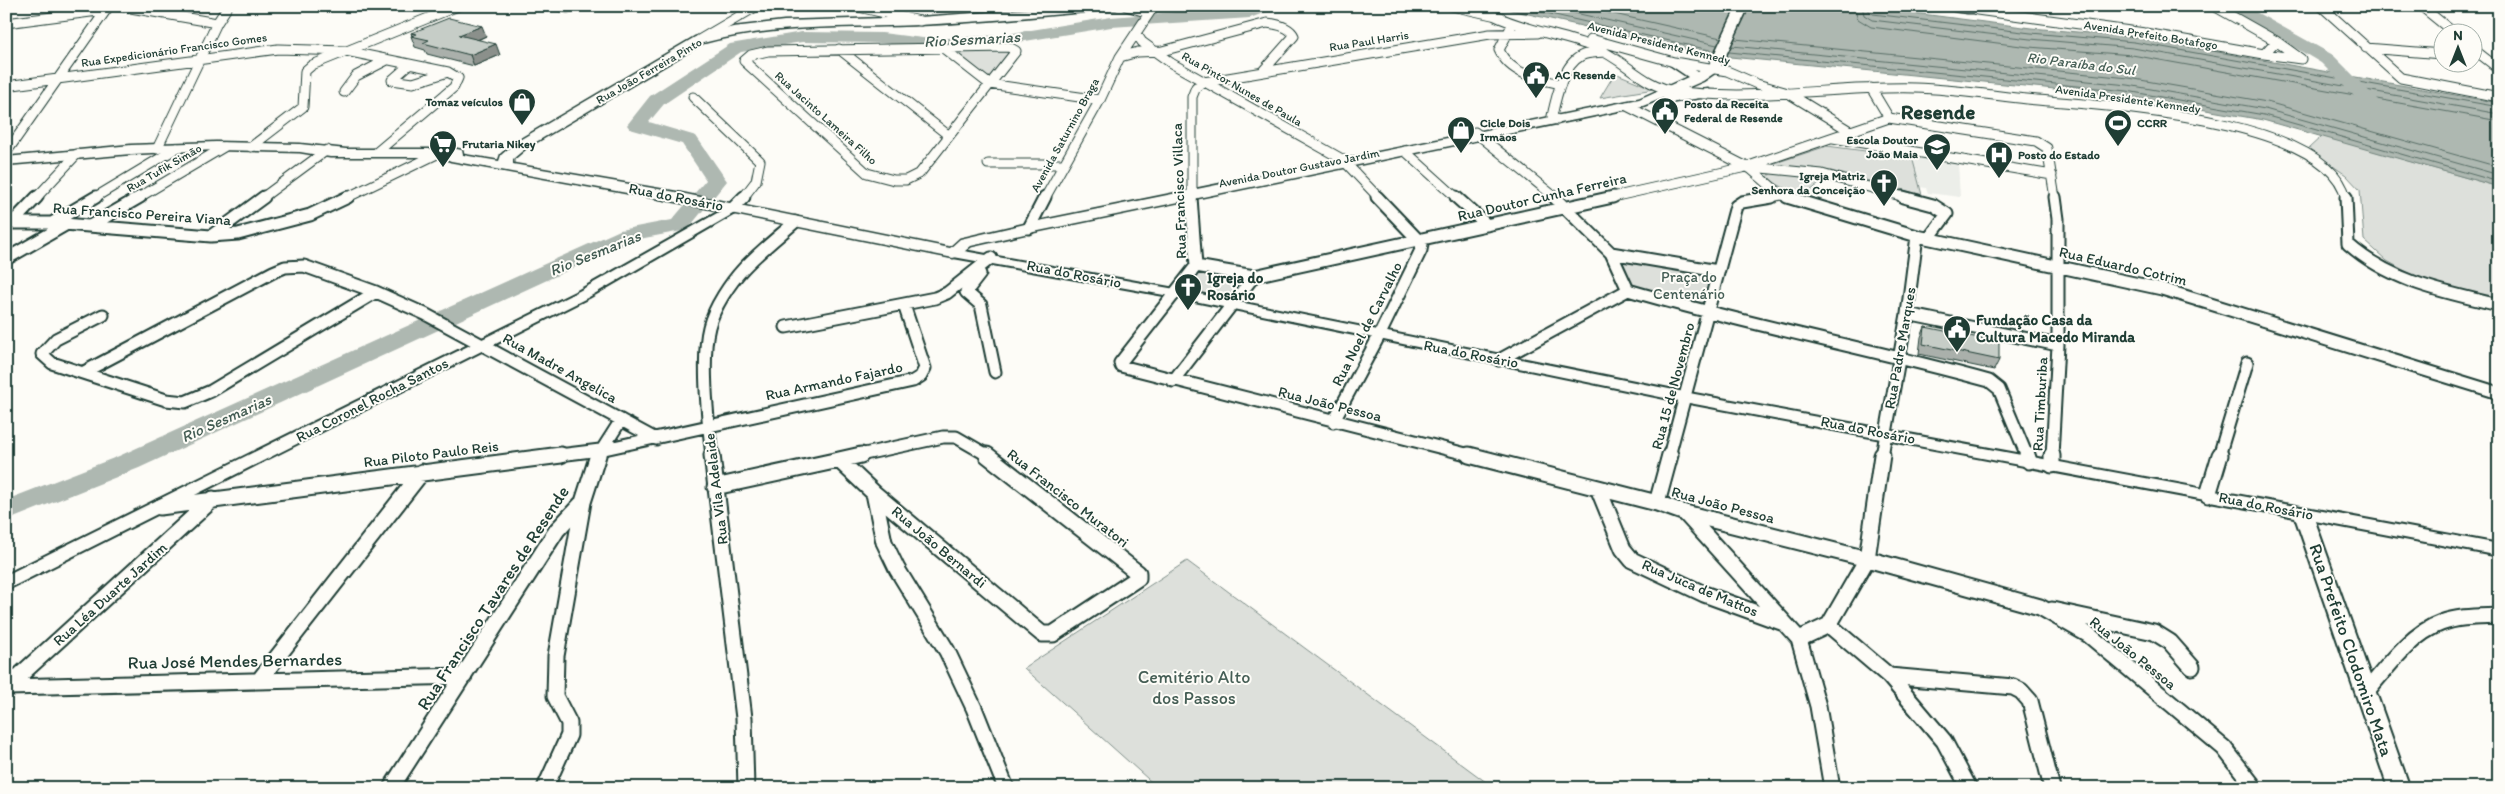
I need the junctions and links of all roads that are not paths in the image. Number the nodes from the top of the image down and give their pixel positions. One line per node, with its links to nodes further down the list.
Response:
1 (119, 6): 23 (street)
2 (228, 6): 23 (street)
3 (458, 6): 34 (street)
4 (558, 6): 5 (street)
5 (577, 6)
6 (757, 6): 29 (street)
7 (854, 6): 22 (street)
8 (1116, 6): 19 (main road, Rua João Ferreira Pinto)
9 (1126, 6): 20 (street, Avenida Saturnino Braga)
10 (1452, 6): 21 (street, Avenida Presidente Kennedy)
11 (1743, 6): 45 (main road)
12 (1949, 6): 18 (main road, Avenida Prefeito Botafogo)
13 (2201, 6): 16 (street)
14 (2321, 6): 32 (street)
15 (2421, 6): 24 (street)
16 (2216, 7): 30 (street)
17 (107, 8): 25 (street); 51 (street)
18 (1977, 8): 38 (street, Avenida Prefeito Botafogo)
19 (1044, 9): 22 (main road, Rua João Ferreira Pinto)
20 (1150, 12): 28 (street, Avenida Saturnino Braga)
21 (1493, 15): 26 (street, Avenida Presidente Kennedy); 27 (street, Avenida Presidente Kennedy)
22 (920, 21): 29 (main road, Rua João Ferreira Pinto)
23 (217, 22): 41 (street)
24 (2441, 22)
25 (6, 23)
26 (1511, 28): 27 (street, Rua Paul Harris); 48 (street, Rua Paul Harris); 54 (street)
27 (1536, 29): 35 (street, Avenida Presidente Kennedy); 44 (street, Avenida Presidente Kennedy)
28 (1137, 32): 36 (street, Rua Pintor Nunes de Paula); 39 (street, Avenida Saturnino Braga)
29 (699, 40): 72 (main road, Rua João Ferreira Pinto)
30 (2276, 41): 38 (street); 38 (street, Avenida Prefeito Botafogo)
31 (943, 48): 33 (street); 53 (street); 53 (street, Rua Jacinto Lameira Filho)
32 (2366, 48): 37 (street); 62 (street)
33 (839, 49): 70 (street); 70 (street, Rua Jacinto Lameira Filho)
34 (346, 51): 41 (street, Rua Expedicionário Francisco Gomes); 43 (street); 76 (street)
35 (1605, 52): 54 (street); 57 (street, Avenida Presidente Kennedy)
36 (1156, 53): 39 (street); 48 (street); 52 (street, Rua Pintor Nunes de Paula)
37 (2432, 53)
38 (2264, 54)
39 (1120, 57): 63 (street, Avenida Saturnino Braga)
40 (2483, 57): 42 (street); 47 (street)
41 (200, 58): 51 (street, Rua Expedicionário Francisco Gomes); 74 (street)
42 (2499, 58)
43 (387, 60): 46 (street); 58 (street)
44 (1674, 62): 45 (street, Avenida Presidente Kennedy); 50 (main road)
45 (1717, 62): 50 (main road, Avenida Doutor Gustavo Jardim); 60 (street, Avenida Presidente Kennedy)
46 (409, 65): 49 (street); 49 (street)
47 (2499, 69)
48 (1263, 71): 52 (street, Rua Paul Harris)
49 (448, 72): 79 (street)
50 (1698, 78): 57 (main road, Avenida Doutor Gustavo Jardim)
51 (59, 79): 55 (street, Rua Expedicionário Francisco Gomes); 80 (street)
52 (1204, 82): 85 (street, Rua Pintor Nunes de Paula); 92 (street, Rua Francisco Villaca)
53 (989, 84): 63 (street); 70 (street, Rua Jacinto Lameira Filho)
54 (1561, 84): 66 (street)
55 (6, 86)
56 (1871, 88): 60 (street, Avenida Presidente Kennedy); 67 (street); 120 (street, Avenida Presidente Kennedy)
57 (1671, 91): 59 (street, Avenida Presidente Kennedy); 64 (main road, Avenida Doutor Gustavo Jardim); 66 (main road, Avenida Doutor Gustavo Jardim)
58 (344, 92)
59 (1708, 93): 60 (street, Avenida Presidente Kennedy); 64 (main road)
60 (1788, 93): 68 (street)
61 (693, 97): 94 (street)
62 (2499, 97)
63 (1100, 100): 87 (street, Avenida Saturnino Braga)
64 (1643, 102): 65 (main road, Avenida Doutor Gustavo Jardim)
65 (1627, 106): 66 (main road, Avenida Doutor Gustavo Jardim); 89 (street)
66 (1554, 118): 69 (main road, Avenida Doutor Gustavo Jardim)
67 (1889, 118): 68 (street, Rua Doutor Cunha Ferreira); 91 (street, Rua Timburiba)
68 (1850, 131): 71 (street, Rua Doutor Cunha Ferreira)
69 (1477, 134): 77 (main road, Avenida Doutor Gustavo Jardim); 85 (main road, Avenida Doutor Gustavo Jardim); 95 (street)
70 (948, 135)
71 (1830, 138): 89 (street, Rua Doutor Cunha Ferreira); 91 (street)
72 (521, 145): 81 (main road); 88 (main road, Rua João Ferreira Pinto)
73 (177, 148): 74 (main road, Rua do Rosário); 75 (main road, Rua do Rosário); 98 (street)
74 (157, 149): 82 (main road, Rua do Rosário)
75 (216, 149): 76 (main road, Rua do Rosário); 101 (street, Rua Tufik Simão)
76 (252, 150): 78 (main road, Rua do Rosário)
77 (1405, 151): 85 (main road, Avenida Doutor Gustavo Jardim); 100 (street)
78 (325, 152): 79 (main road, Rua do Rosário); 103 (street)
79 (377, 152): 81 (main road, Rua do Rosário)
80 (6, 153)
81 (442, 153): 88 (main road, Rua do Rosário); 103 (street, Rua Francisco Pereira Viana)
82 (77, 154): 83 (main road, Rua do Rosário); 96 (street)
83 (35, 158): 84 (main road, Rua do Rosário); 90 (main road)
84 (6, 161)
85 (1344, 161): 92 (main road, Avenida Doutor Gustavo Jardim); 105 (street, Rua Pintor Nunes de Paula)
86 (988, 164): 87 (street)
87 (1063, 164): 102 (street, Avenida Saturnino Braga)
88 (506, 167): 94 (main road, Rua do Rosário)
89 (1746, 167): 93 (street, Rua Eduardo Cotrim); 95 (street, Rua Doutor Cunha Ferreira); 104 (street)
90 (6, 174)
91 (2052, 175): 112 (street, Rua Timburiba)
92 (1192, 192): 102 (main road, Avenida Doutor Gustavo Jardim); 111 (street, Rua Francisco Villaca)
93 (1781, 195): 104 (street, Rua Eduardo Cotrim); 113 (street, Rua 15 de Novembro)
94 (728, 207): 97 (main road, Rua do Rosário); 126 (street, Rua Coronel Rocha Santos)
95 (1567, 207): 100 (street, Rua Doutor Cunha Ferreira); 108 (street)
96 (10, 222): 98 (street, Rua Francisco Pereira Viana)
97 (795, 222): 106 (main road, Rua do Rosário); 139 (street, Rua Vila Adelaide)
98 (52, 223): 99 (street, Rua Francisco Pereira Viana)
99 (66, 224): 101 (street, Rua Francisco Pereira Viana); 109 (street)
100 (1486, 225): 105 (street, Rua Doutor Cunha Ferreira)
101 (90, 226): 103 (street, Rua Francisco Pereira Viana)
102 (1029, 226): 106 (main road, Avenida Doutor Gustavo Jardim); 107 (main road, Avenida Doutor Gustavo Jardim)
103 (211, 236)
104 (1923, 237): 112 (street, Rua Eduardo Cotrim); 122 (street, Rua Padre Marques)
105 (1420, 240): 114 (street, Rua Doutor Cunha Ferreira); 125 (street, Rua Noel de Carvalho)
106 (928, 247): 107 (main road, Rua do Rosário)
107 (953, 253): 110 (street, Rua do Rosário)
108 (1611, 253): 113 (street); 115 (street)
109 (6, 259)
110 (989, 261): 117 (street, Rua do Rosário); 119 (street); 133 (street)
111 (1196, 266): 114 (street, Rua Doutor Cunha Ferreira); 117 (street, Rua Francisco Villaca)
112 (2058, 266): 127 (street, Rua Timburiba); 135 (street, Rua Eduardo Cotrim)
113 (1718, 271): 121 (street, Rua 15 de Novembro)
114 (1254, 276): 118 (street)
115 (1628, 290): 121 (street); 129 (street)
116 (376, 292): 126 (street, Rua Madre Angelica); 132 (street, Rua Madre Angelica); 132 (street)
117 (1175, 293): 118 (street, Rua do Rosário); 131 (street, Rua Francisco Villaca)
118 (1232, 304): 125 (street, Rua do Rosário); 134 (street)
119 (904, 305): 124 (street); 139 (street, Rua Armando Fajardo)
120 (2499, 305)
121 (1708, 314): 128 (street); 136 (street, Rua 15 de Novembro)
122 (1907, 314): 127 (street); 128 (street, Rua Padre Marques)
123 (102, 315): 132 (street)
124 (786, 327)
125 (1380, 336): 129 (street, Rua do Rosário); 138 (street, Rua Noel de Carvalho)
126 (482, 345): 137 (street, Rua Madre Angelica); 154 (street, Rua Coronel Rocha Santos)
127 (2058, 345): 145 (street, Rua Timburiba)
128 (1899, 356): 140 (street, Rua Padre Marques); 144 (street)
129 (1499, 360): 136 (street, Rua do Rosário)
130 (2247, 364): 150 (street)
131 (1122, 368): 134 (street, Rua João Pessoa)
132 (84, 372)
133 (995, 372)
134 (1173, 381): 138 (street, Rua João Pessoa)
135 (2499, 393)
136 (1684, 397): 140 (street, Rua do Rosário); 153 (street, Rua 15 de Novembro)
137 (621, 420): 141 (street, Rua Madre Angelica); 142 (street, Rua Francisco Tavares de Resende)
138 (1333, 422): 148 (street, Rua João Pessoa)
139 (708, 425): 141 (street, Rua Piloto Paulo Reis); 147 (street, Rua Vila Adelaide)
140 (1885, 433): 144 (street, Rua do Rosário); 158 (street, Rua Padre Marques)
141 (656, 439): 142 (street, Rua Piloto Paulo Reis)
142 (600, 450): 146 (street, Rua Piloto Paulo Reis); 152 (street, Rua Francisco Tavares de Resende)
143 (838, 459): 147 (street, Rua Francisco Muratori); 149 (street, Rua João Bernardi); 164 (street, Rua Francisco Muratori)
144 (2029, 461): 145 (street, Rua do Rosário)
145 (2052, 465): 150 (street, Rua do Rosário)
146 (422, 472): 151 (street, Rua Piloto Paulo Reis); 169 (street)
147 (715, 487): 174 (street, Rua Vila Adelaide)
148 (1598, 488): 153 (street, Rua João Pessoa); 162 (street, Rua Juca de Mattos)
149 (874, 493): 164 (street, Rua João Bernardi); 175 (street)
150 (2208, 495): 156 (street, Rua do Rosário)
151 (213, 499): 154 (street, Rua Piloto Paulo Reis); 170 (street, Rua Léa Duarte Jardim)
152 (583, 502): 167 (street, Rua Francisco Tavares de Resende); 173 (street)
153 (1657, 503): 155 (street, Rua João Pessoa)
154 (157, 508): 159 (street, Rua Coronel Rocha Santos)
155 (1685, 513): 158 (street, Rua João Pessoa); 162 (street)
156 (2303, 513): 157 (street, Rua do Rosário); 171 (street, Rua Prefeito Clodomiro Mata)
157 (2499, 550)
158 (1866, 559): 160 (street, Rua João Pessoa); 163 (street, Rua Padre Marques)
159 (6, 583)
160 (2040, 607): 166 (street); 179 (street, Rua João Pessoa)
161 (2499, 616): 171 (street)
162 (1787, 624): 165 (street)
163 (1829, 625): 165 (street); 168 (street)
164 (1042, 634)
165 (1799, 639): 176 (street)
166 (2192, 667)
167 (464, 676): 169 (street, Rua José Mendes Bernardes); 172 (street, Rua Francisco Tavares de Resende)
168 (1889, 676): 177 (street); 178 (street)
169 (260, 680): 170 (street, Rua José Mendes Bernardes)
170 (7, 687)
171 (2366, 693): 180 (street, Rua Prefeito Clodomiro Mata)
172 (391, 788)
173 (545, 788)
174 (746, 788)
175 (1006, 788)
176 (1832, 788)
177 (1969, 788)
178 (2052, 788)
179 (2255, 788)
180 (2399, 788)

